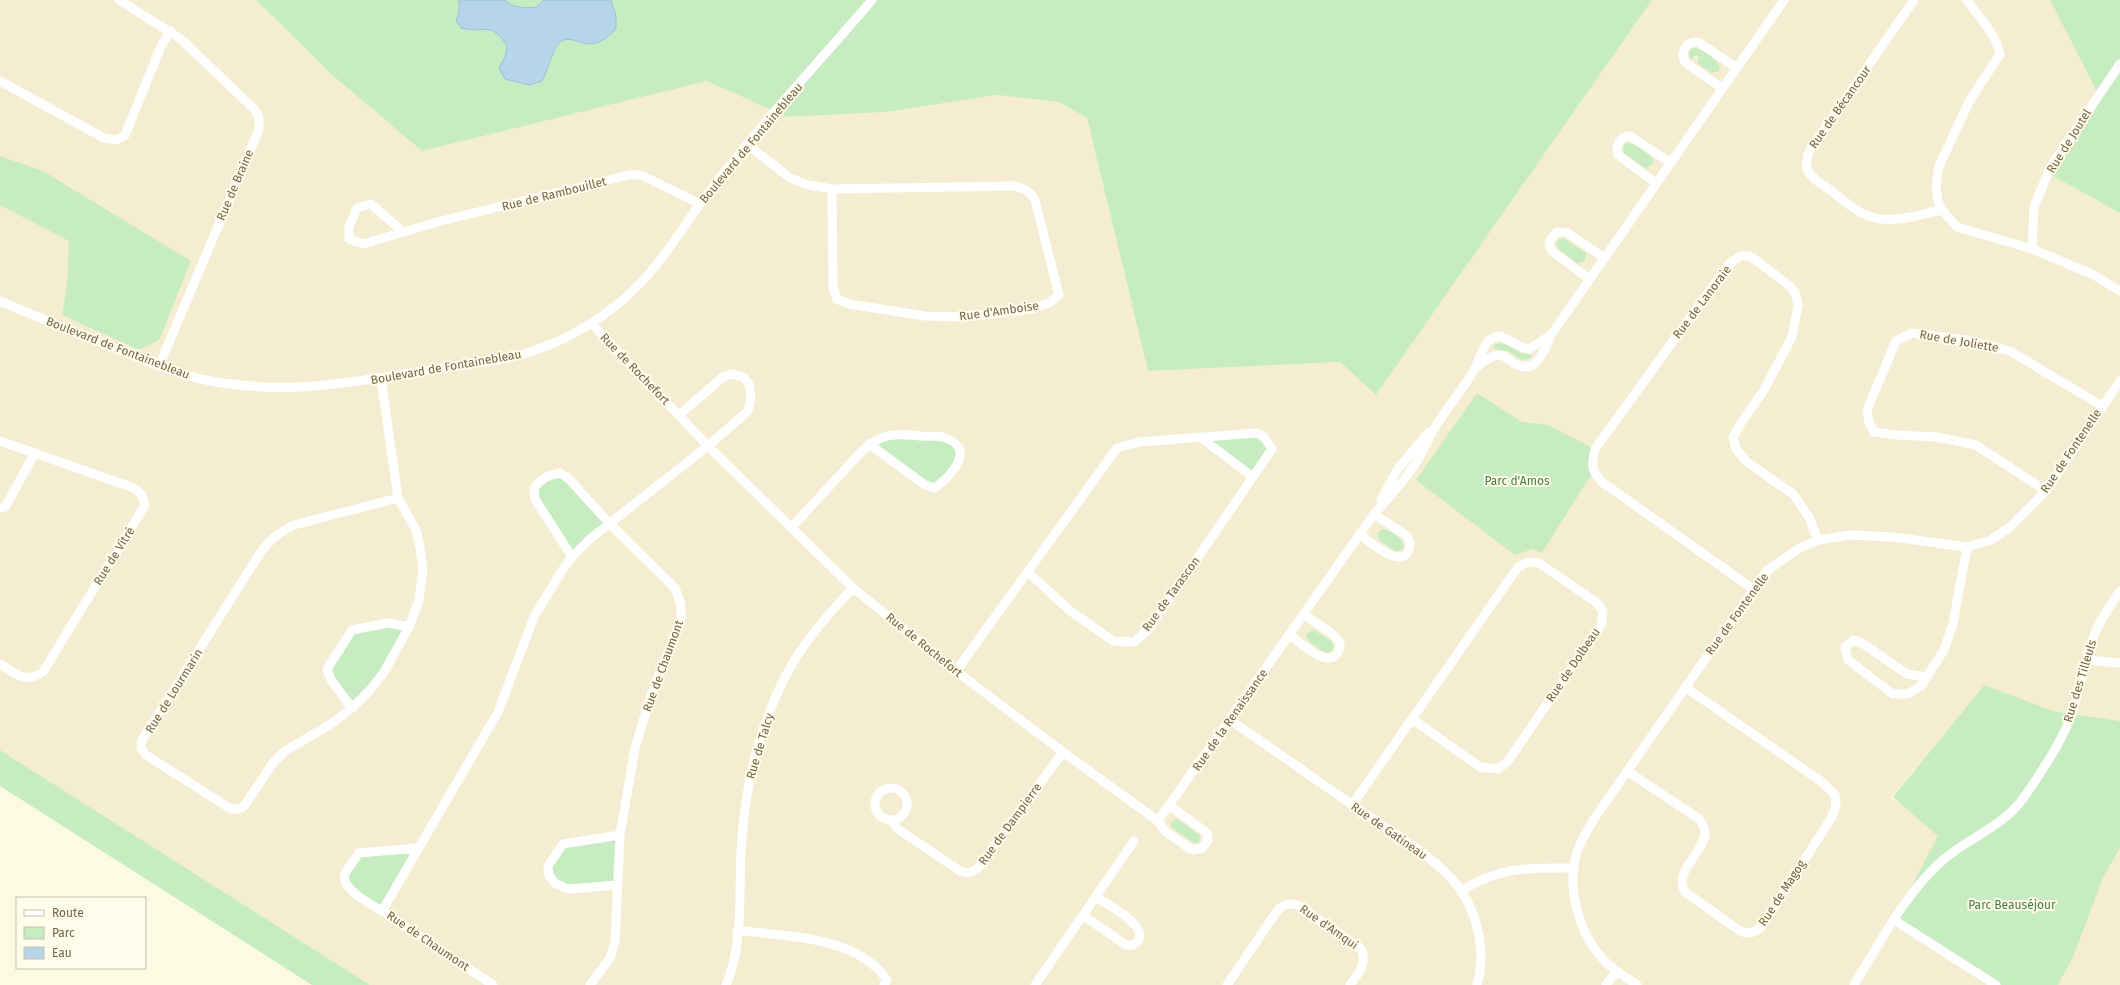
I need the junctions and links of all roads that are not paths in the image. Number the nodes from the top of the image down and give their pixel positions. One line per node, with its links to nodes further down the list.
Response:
1 (119, 0): 6 (street, Rue de Braine)
2 (872, 0): 11 (street, Boulevard de Fontainebleau)
3 (1784, 0): 8 (street, Rue de la Renaissance)
4 (1914, 0): 16 (street, Rue de Bécancour)
5 (1967, 0): 16 (street)
6 (171, 31): 9 (street); 25 (street, Rue de Braine)
7 (2120, 64): 18 (street, Rue de Joutel)
8 (1737, 68): 10 (street, Rue de la Renaissance); 10 (street)
9 (0, 81)
10 (1722, 88): 12 (street, Rue de la Renaissance)
11 (748, 144): 14 (street, Rue d'Amboise); 15 (street, Boulevard de Fontainebleau)
12 (1671, 163): 13 (street, Rue de la Renaissance); 13 (street)
13 (1656, 183): 19 (street, Rue de la Renaissance)
14 (832, 189): 14 (street, Rue d'Amboise)
15 (700, 204): 17 (street, Rue de Rambouillet); 23 (street, Boulevard de Fontainebleau)
16 (1942, 210): 18 (street)
17 (403, 232): 17 (street, Rue de Rambouillet)
18 (2032, 249): 21 (street)
19 (1604, 258): 20 (street, Rue de la Renaissance); 20 (street)
20 (1589, 279): 24 (street, Rue de la Renaissance)
21 (2120, 291)
22 (0, 301): 25 (street, Boulevard de Fontainebleau)
23 (591, 323): 27 (street, Boulevard de Fontainebleau); 30 (street, Rue de Rochefort)
24 (1551, 335): 26 (street, Rue de la Renaissance); 26 (street, Rue de la Renaissance)
25 (159, 366): 27 (street, Boulevard de Fontainebleau)
26 (1474, 369): 40 (street, Rue de la Renaissance)
27 (381, 378): 38 (street, Rue de Lourmarin)
28 (2120, 381): 29 (street, Rue de Fontenelle)
29 (2102, 406): 37 (street, Rue de Fontenelle); 37 (street, Rue de Joliette)
30 (679, 415): 34 (street, Rue de Rochefort); 34 (street, Rue de Rochefort)
31 (1200, 437): 36 (street); 36 (street, Rue de Tarascon); 47 (street, Rue de Tarascon)
32 (1, 442): 35 (street, Rue de Vitré)
33 (869, 444): 33 (street); 42 (street)
34 (708, 446): 41 (street, Rue de Chaumont); 42 (street, Rue de Rochefort)
35 (35, 453): 39 (street); 56 (street, Rue de Vitré)
36 (1253, 477): 47 (street, Rue de Tarascon)
37 (2046, 491): 45 (street, Rue de Fontenelle)
38 (398, 498): 52 (street, Rue de Lourmarin); 60 (street, Rue de Lourmarin)
39 (0, 508)
40 (1374, 514): 43 (street, Rue de la Renaissance); 43 (street)
41 (609, 523): 46 (street, Rue de Chaumont); 46 (street, Rue de Chaumont); 69 (street, Rue de Chaumont)
42 (791, 528): 48 (street, Rue de Rochefort)
43 (1359, 534): 51 (street, Rue de la Renaissance)
44 (1818, 540): 45 (street, Rue de Fontenelle); 49 (street, Rue de Fontenelle); 49 (street, Rue de Lanoraie)
45 (1967, 546): 58 (street)
46 (572, 557): 71 (street, Rue de Chaumont)
47 (1028, 572): 57 (street, Rue de Tarascon)
48 (853, 588): 57 (street, Rue de Rochefort); 79 (street, Rue de Talcy)
49 (1753, 590): 59 (street, Rue de Fontenelle)
50 (2120, 591): 54 (street, Rue des Tilleuls)
51 (1304, 614): 53 (street, Rue de la Renaissance); 53 (street)
52 (409, 627): 60 (street, Rue de Lourmarin); 60 (street)
53 (1290, 635): 62 (street, Rue de la Renaissance)
54 (2087, 660): 55 (street); 78 (street, Rue des Tilleuls)
55 (2120, 663)
56 (0, 664)
57 (956, 671): 63 (street, Rue de Rochefort)
58 (1926, 677): 58 (street)
59 (1685, 687): 64 (street, Rue de Fontenelle); 64 (street, Rue de Magog)
60 (352, 708)
61 (1412, 719): 61 (street, Rue de Dolbeau); 65 (street, Rue de Dolbeau)
62 (1230, 720): 65 (street, Rue de Gatineau); 66 (street, Rue de la Renaissance)
63 (1063, 752): 67 (street, Rue de Dampierre); 68 (street, Rue de Rochefort)
64 (1627, 771): 72 (street, Rue de Fontenelle)
65 (1352, 805): 74 (street, Rue de Gatineau)
66 (1170, 806): 68 (street, Rue de la Renaissance); 68 (street)
67 (891, 820)
68 (1158, 821)
69 (620, 835): 73 (street, Rue de Chaumont); 73 (street)
70 (1134, 841): 75 (street)
71 (418, 848): 76 (street, Rue de Chaumont); 76 (street, Rue de Chaumont)
72 (1574, 868): 74 (street); 80 (street, Rue de Fontenelle)
73 (618, 885): 83 (street, Rue de Chaumont)
74 (1461, 891): 89 (street, Rue de Gatineau)
75 (1096, 897): 77 (street); 77 (street)
76 (382, 911): 82 (street, Rue de Chaumont)
77 (1084, 916): 86 (street)
78 (1894, 920): 81 (street); 92 (street, Rue des Tilleuls)
79 (737, 930): 84 (street, Rue de Talcy); 85 (street)
80 (1617, 971): 90 (street); 91 (street, Rue de Fontenelle)
81 (1994, 984)
82 (493, 985)
83 (590, 985)
84 (726, 985)
85 (884, 985)
86 (1035, 985)
87 (1227, 985): 88 (street, Rue d'Amqui)
88 (1350, 985)
89 (1477, 985)
90 (1606, 985)
91 (1637, 985)
92 (1854, 985)

